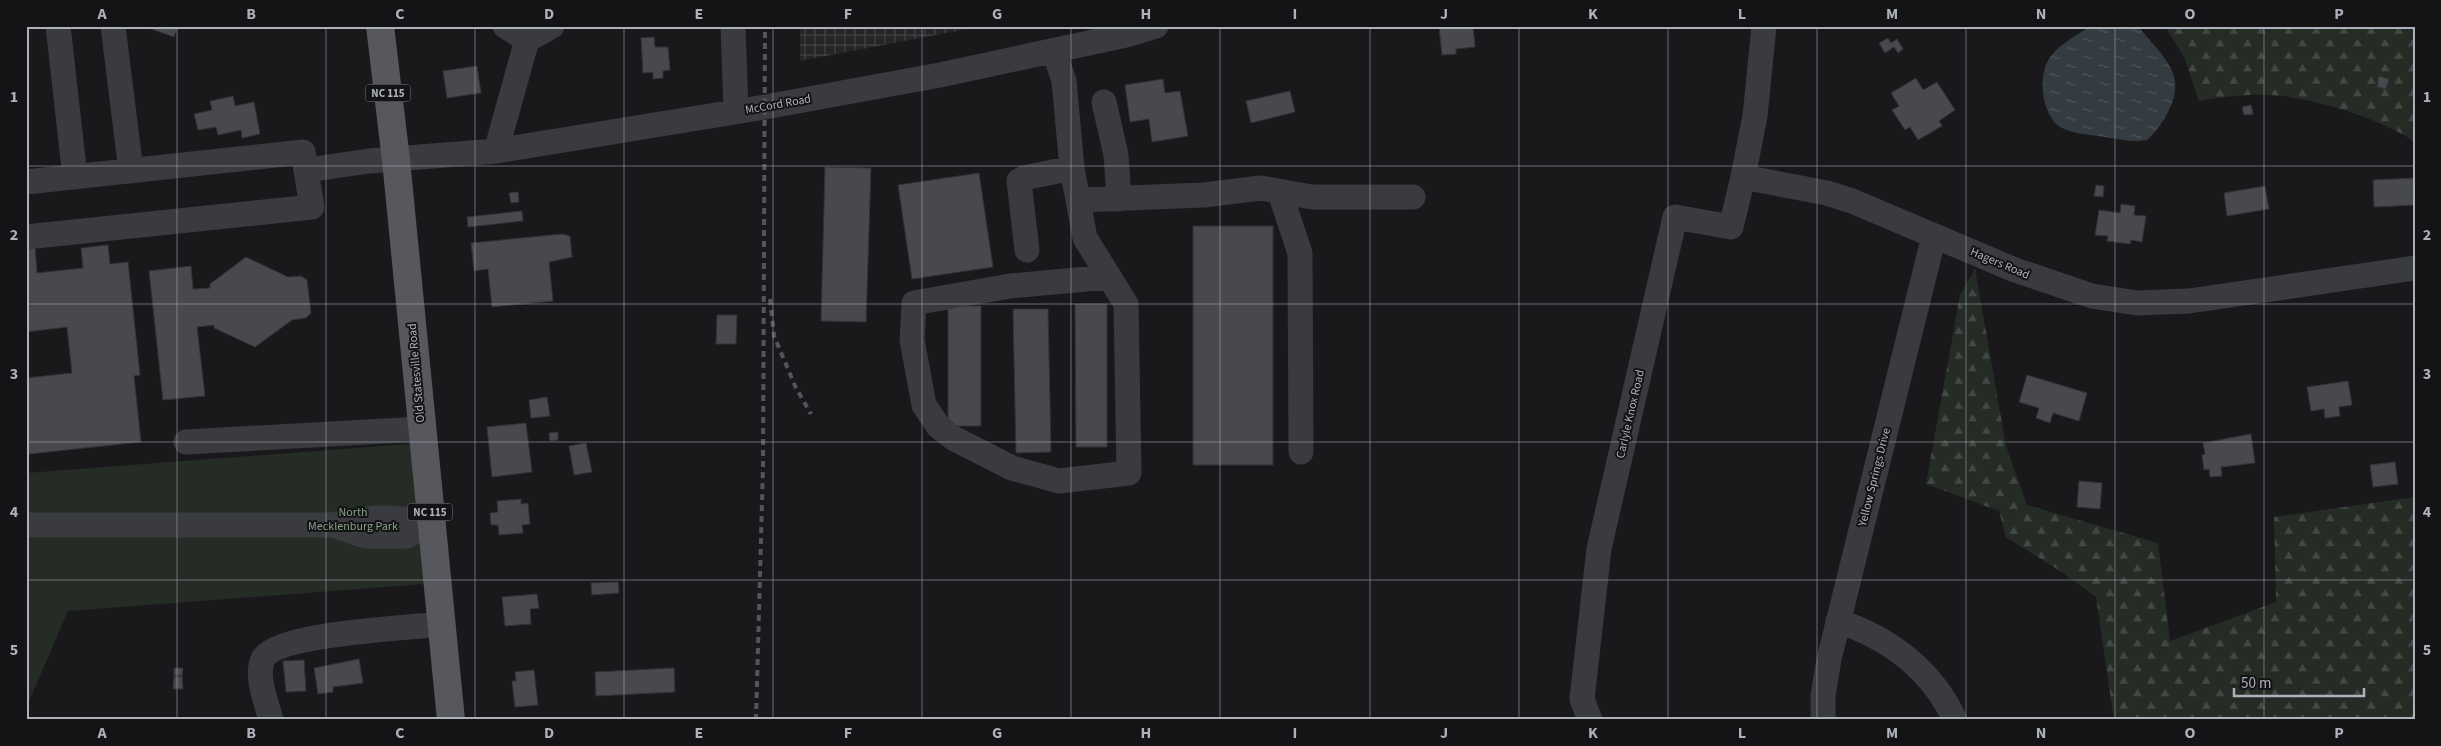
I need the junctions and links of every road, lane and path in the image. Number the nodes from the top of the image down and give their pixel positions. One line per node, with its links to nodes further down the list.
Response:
1 (58, 26): 18 (street)
2 (113, 26): 17 (street)
3 (380, 26): 14 (main road, Old Statesville Road / NC 115)
4 (505, 26): 9 (street)
5 (552, 26): 9 (street)
6 (733, 26): 12 (street)
7 (1156, 26): 10 (street, McCord Road)
8 (1764, 26): 19 (street)
9 (527, 40): 13 (street)
10 (1054, 51): 12 (street, McCord Road); 15 (street)
11 (1104, 102): 23 (street)
12 (736, 111): 13 (street, McCord Road)
13 (496, 152): 14 (street, McCord Road)
14 (396, 160): 16 (street, McCord Road); 30 (main road, Old Statesville Road / NC 115)
15 (1072, 168): 24 (street); 27 (street)
16 (307, 170): 17 (street); 26 (street)
17 (131, 171): 18 (street)
18 (75, 177): 20 (street)
19 (1743, 177): 25 (street, Hagers Road); 39 (street, Carlyle Knox Road)
20 (26, 182)
21 (1280, 193): 22 (street); 23 (street); 32 (street)
22 (1413, 197)
23 (1119, 199): 24 (street)
24 (1078, 200): 29 (street)
25 (1934, 236): 28 (street, Hagers Road); 35 (street, Yellow Springs Drive)
26 (26, 237)
27 (1027, 250)
28 (2415, 268)
29 (1108, 277): 29 (street)
30 (422, 429): 31 (street); 33 (main road, Old Statesville Road / NC 115)
31 (186, 442)
32 (1300, 452)
33 (431, 523): 34 (street); 36 (main road, Old Statesville Road / NC 115)
34 (26, 526)
35 (1838, 621): 40 (street, Yellow Springs Drive); 41 (street)
36 (442, 624): 37 (street); 38 (main road, Old Statesville Road / NC 115)
37 (271, 720)
38 (451, 720)
39 (1590, 720)
40 (1823, 720)
41 (1956, 720)

